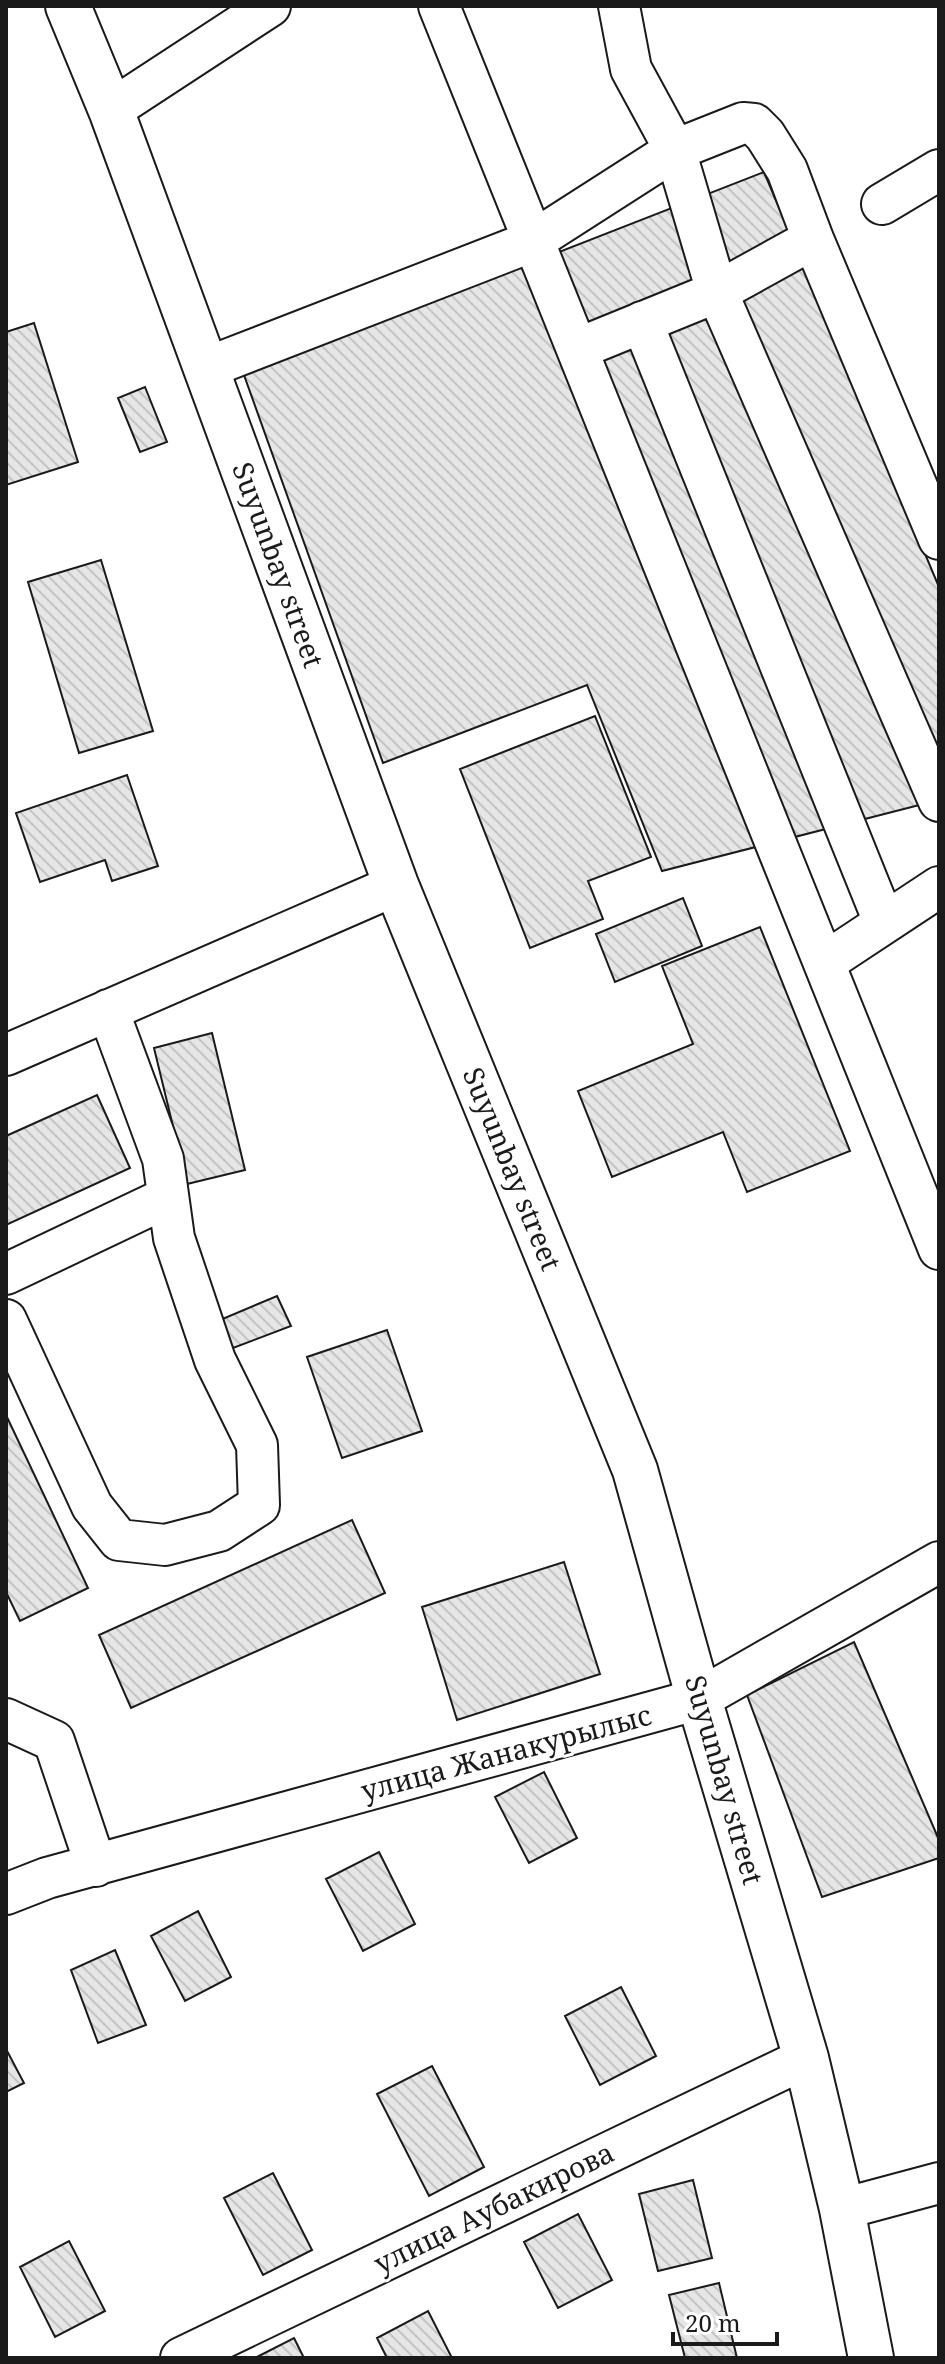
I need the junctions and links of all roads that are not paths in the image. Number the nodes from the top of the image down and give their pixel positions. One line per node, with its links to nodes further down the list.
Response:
1 (68, 6): 5 (main road, Suyunbay street)
2 (270, 6): 5 (street)
3 (439, 6): 10 (street)
4 (619, 6): 6 (street)
5 (111, 110): 14 (main road, Suyunbay street)
6 (675, 150): 9 (street); 10 (street); 11 (street)
7 (939, 170): 8 (street)
8 (882, 204)
9 (813, 239): 11 (street); 15 (street)
10 (533, 241): 13 (street); 14 (street)
11 (717, 292): 12 (street); 16 (street)
12 (642, 322): 13 (street); 19 (street)
13 (577, 349): 20 (street)
14 (206, 368): 17 (main road, Suyunbay street)
15 (939, 539)
16 (939, 801)
17 (396, 885): 21 (street); 28 (main road, Suyunbay street)
18 (939, 887): 19 (street)
19 (884, 922): 20 (street)
20 (824, 963): 24 (street)
21 (108, 1010): 22 (street); 23 (street)
22 (6, 1055)
23 (168, 1197): 25 (street); 26 (street)
24 (939, 1249)
25 (6, 1274)
26 (6, 1320)
27 (939, 1562): 28 (street, улица Жанакурылыс)
28 (699, 1699): 30 (street, улица Жанакурылыс); 32 (main road, Suyunbay street)
29 (6, 1719): 30 (street)
30 (96, 1866): 31 (street, улица Жанакурылыс)
31 (6, 1894)
32 (806, 2058): 34 (main road, Suyunbay street); 35 (street, улица Аубакирова)
33 (939, 2183): 34 (street)
34 (842, 2209): 36 (main road, Suyunbay street)
35 (181, 2358)
36 (871, 2358)

